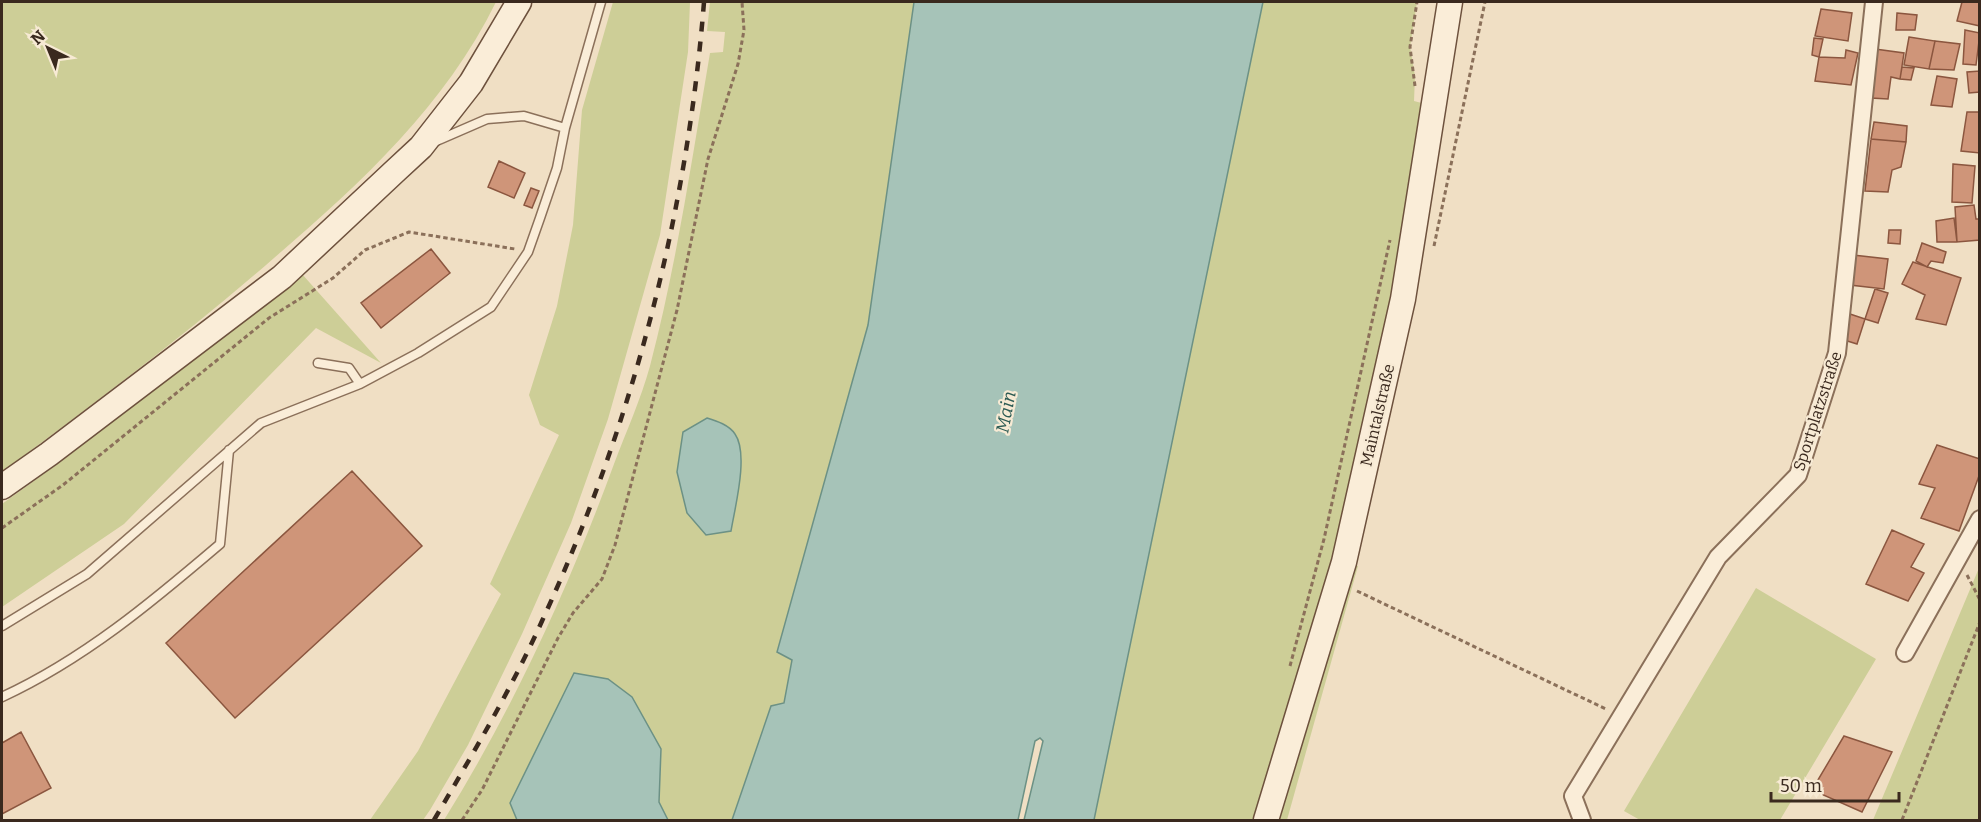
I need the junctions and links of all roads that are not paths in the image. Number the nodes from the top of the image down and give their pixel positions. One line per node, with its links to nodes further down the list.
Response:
1 (519, 2): 6 (main road)
2 (601, 2): 5 (lane)
3 (1450, 2): 15 (main road, Maintalstraße)
4 (1874, 2): 16 (street, Sportplatzstraße)
5 (565, 128): 6 (lane); 8 (lane)
6 (421, 147): 10 (main road)
7 (318, 363): 8 (lane)
8 (360, 384): 9 (lane)
9 (229, 450): 12 (lane); 14 (lane)
10 (2, 487)
11 (1980, 519): 13 (street)
12 (2, 626)
13 (1905, 653)
14 (2, 697)
15 (1266, 820)
16 (1582, 820)

